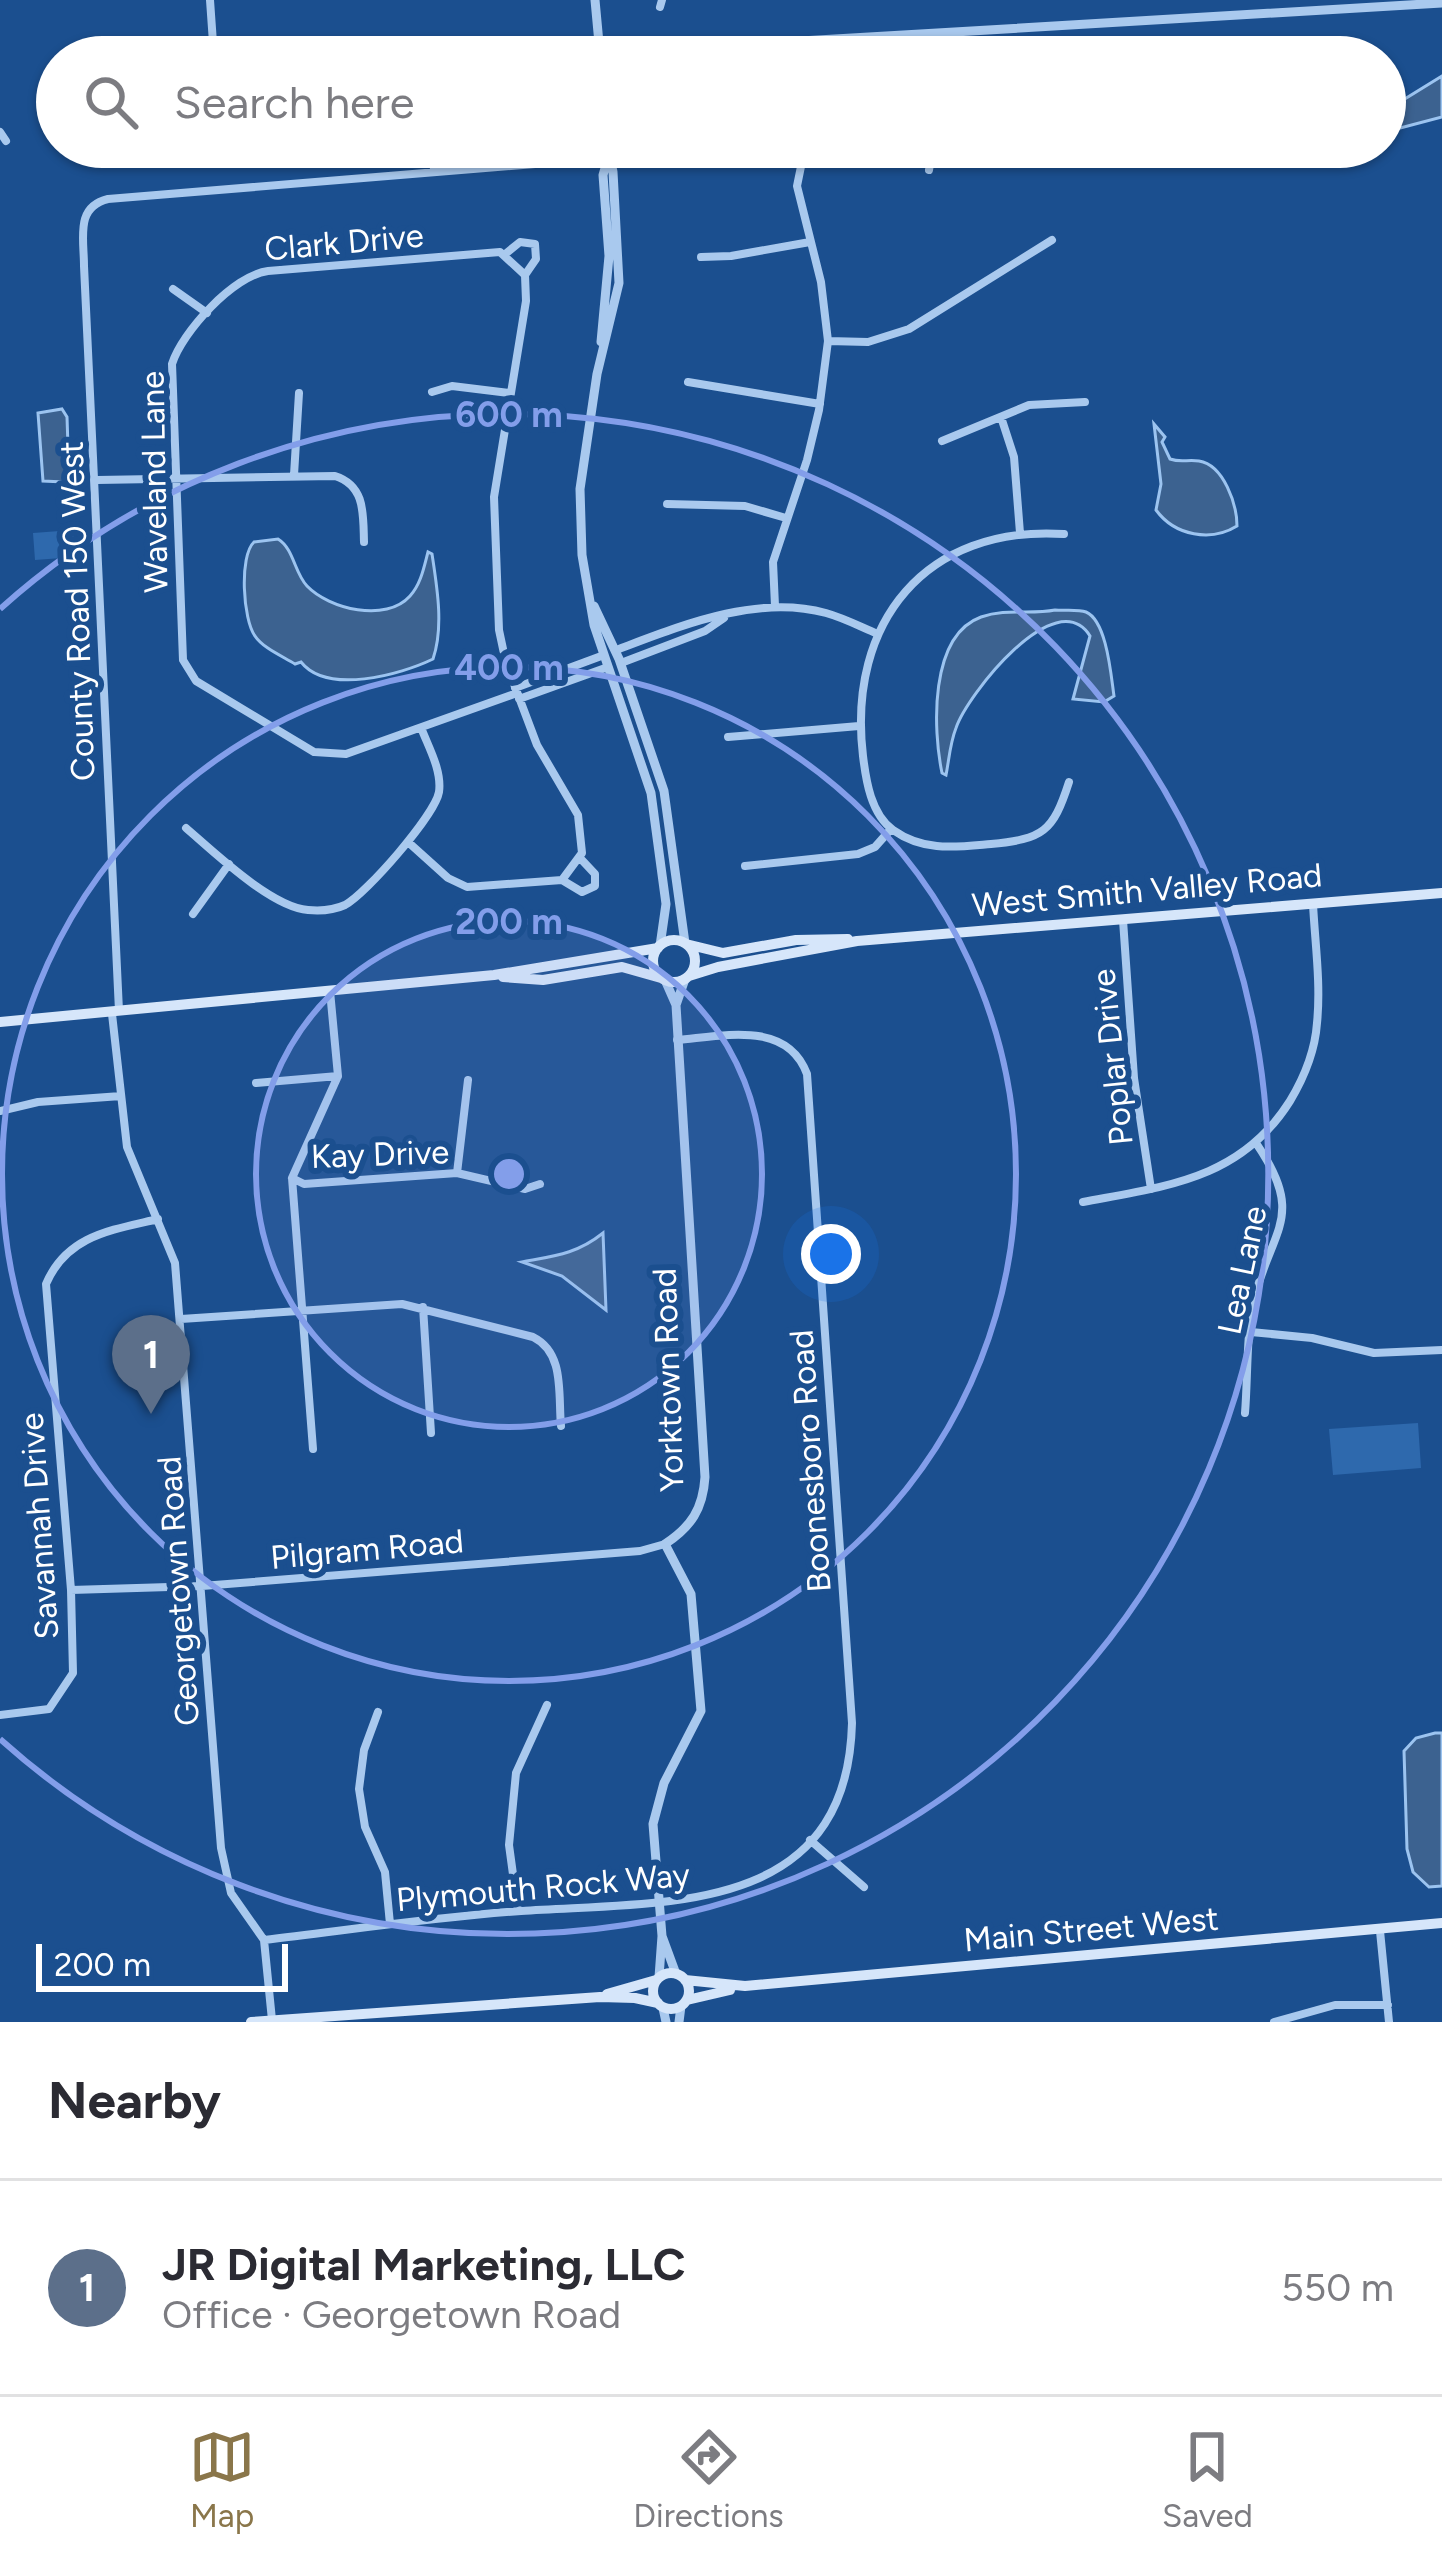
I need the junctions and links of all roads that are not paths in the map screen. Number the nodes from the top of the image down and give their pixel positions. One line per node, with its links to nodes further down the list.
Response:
1 (210, 0): 5 (street)
2 (595, 0): 6 (street)
3 (1442, 3): 4 (street)
4 (926, 34): 7 (street)
5 (213, 36)
6 (598, 36)
7 (895, 36)
8 (434, 168): 12 (street)
9 (469, 168): 12 (street)
10 (605, 168): 37 (street)
11 (801, 168): 14 (street)
12 (434, 172): 30 (street, County Road 150 West)
13 (1052, 240): 20 (street)
14 (811, 242): 16 (street); 20 (street)
15 (502, 254): 17 (street); 17 (street); 19 (street, Clark Drive)
16 (701, 257)
17 (525, 275): 24 (street)
18 (173, 289): 19 (street)
19 (207, 313): 31 (street, Waveland Lane)
20 (828, 341): 26 (street)
21 (688, 382): 26 (street)
22 (432, 392): 24 (street)
23 (299, 393): 29 (street)
24 (509, 394): 45 (street)
25 (1085, 402): 27 (street)
26 (820, 404): 33 (street)
27 (1001, 417): 28 (street); 34 (street)
28 (942, 440)
29 (294, 475): 31 (street); 36 (street)
30 (97, 480): 31 (street); 69 (street, County Road 150 West)
31 (175, 480): 47 (street, Waveland Lane)
32 (667, 504): 33 (street)
33 (787, 518): 38 (street)
34 (1020, 533): 35 (street); 40 (street)
35 (1064, 534)
36 (364, 542)
37 (591, 602): 41 (street); 42 (street)
38 (775, 606): 39 (street); 40 (street)
39 (725, 617): 41 (street); 43 (street)
40 (878, 634): 46 (street)
41 (616, 650): 43 (street)
42 (604, 655): 44 (street); 45 (street)
43 (621, 663): 62 (street)
44 (608, 667): 45 (street); 63 (street)
45 (517, 693): 47 (street); 53 (street)
46 (859, 726): 48 (street); 51 (street)
47 (421, 729): 52 (street)
48 (728, 737)
49 (1069, 782): 51 (street)
50 (186, 828): 54 (street)
51 (892, 829): 55 (street)
52 (408, 842): 54 (street); 56 (street)
53 (581, 856): 56 (street); 56 (street)
54 (229, 864): 59 (street)
55 (745, 866)
56 (562, 880)
57 (1442, 893): 58 (main road, West Smith Valley Road)
58 (1313, 904): 60 (main road, West Smith Valley Road); 77 (street)
59 (193, 914)
60 (1123, 920): 61 (main road, West Smith Valley Road); 81 (street, Poplar Drive)
61 (857, 940): 62 (main road, West Smith Valley Road); 65 (main road, West Smith Valley Road)
62 (686, 944): 63 (main road); 65 (main road)
63 (659, 947): 64 (main road); 66 (main road)
64 (494, 975): 66 (main road); 67 (main road)
65 (687, 978): 66 (main road); 68 (street, Yorktown Road)
66 (663, 979): 68 (street, Yorktown Road)
67 (330, 989): 69 (main road); 72 (street)
68 (676, 1005): 71 (street, Yorktown Road)
69 (116, 1013): 70 (main road); 75 (street, Georgetown Road)
70 (0, 1022)
71 (677, 1040): 93 (street, Yorktown Road); 99 (street, Boonesboro Road)
72 (338, 1076): 74 (street); 79 (street)
73 (468, 1080): 78 (street)
74 (256, 1083)
75 (121, 1096): 76 (street); 83 (street, Georgetown Road)
76 (0, 1111)
77 (1256, 1143): 81 (street); 87 (street, Lea Lane)
78 (458, 1173): 79 (street, Kay Drive); 80 (street, Kay Drive)
79 (292, 1178): 85 (street)
80 (540, 1184)
81 (1151, 1189): 82 (street)
82 (1084, 1202)
83 (158, 1219): 86 (street, Georgetown Road); 95 (street, Savannah Drive)
84 (422, 1307): 85 (street); 90 (street); 91 (street)
85 (300, 1310): 86 (street); 92 (street)
86 (181, 1318): 94 (street, Georgetown Road)
87 (1251, 1332): 88 (street); 89 (street, Lea Lane)
88 (1442, 1350)
89 (1245, 1413)
90 (561, 1426)
91 (431, 1433)
92 (313, 1449)
93 (665, 1544): 94 (street, Pilgram Road); 101 (street)
94 (202, 1586): 95 (street, Pilgram Road); 107 (street, Georgetown Road)
95 (71, 1590): 98 (street, Savannah Drive)
96 (547, 1705): 102 (street)
97 (378, 1712): 104 (street)
98 (3, 1715)
99 (810, 1840): 100 (street); 101 (street, Plymouth Rock Way)
100 (865, 1886)
101 (660, 1904): 102 (street, Plymouth Rock Way); 106 (street)
102 (518, 1911): 104 (street, Plymouth Rock Way)
103 (1442, 1923): 105 (main road, Main Street West)
104 (390, 1924): 107 (street, Plymouth Rock Way)
105 (1380, 1931): 110 (main road, Main Street West); 113 (street)
106 (662, 1936): 108 (street); 109 (street)
107 (264, 1940): 115 (street, Georgetown Road)
108 (681, 1977): 109 (main road, Main Street West); 110 (main road, Main Street West); 112 (main road)
109 (657, 1979): 111 (main road, Main Street West); 114 (main road)
110 (745, 1986): 112 (main road, Main Street West)
111 (600, 1997): 114 (main road, Main Street West); 115 (main road, Main Street West)
112 (684, 2003): 114 (main road, Main Street West); 118 (street)
113 (1388, 2005): 119 (street); 120 (street)
114 (661, 2006): 117 (street)
115 (272, 2020): 116 (main road, Main Street West)
116 (250, 2022)
117 (666, 2022)
118 (679, 2022)
119 (1274, 2022)
120 (1389, 2022)

